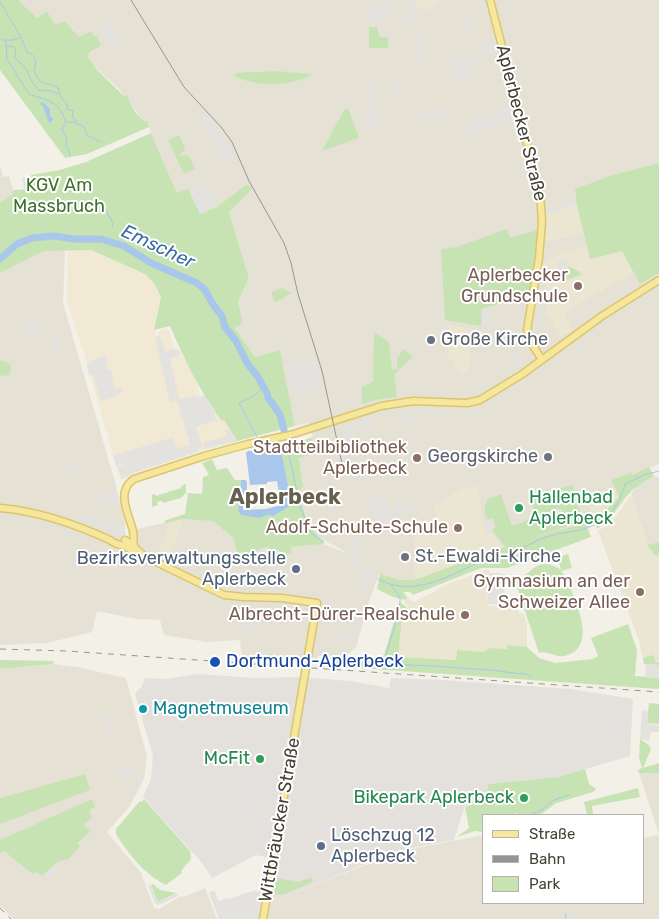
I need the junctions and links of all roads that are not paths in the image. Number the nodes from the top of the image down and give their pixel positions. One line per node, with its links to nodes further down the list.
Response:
1 (490, 0): 3 (main road, Aplerbecker Straße)
2 (659, 280): 3 (main road)
3 (544, 358): 5 (main road)
4 (0, 508): 5 (main road)
5 (129, 544): 6 (main road, Wittbräucker Straße)
6 (262, 919)

